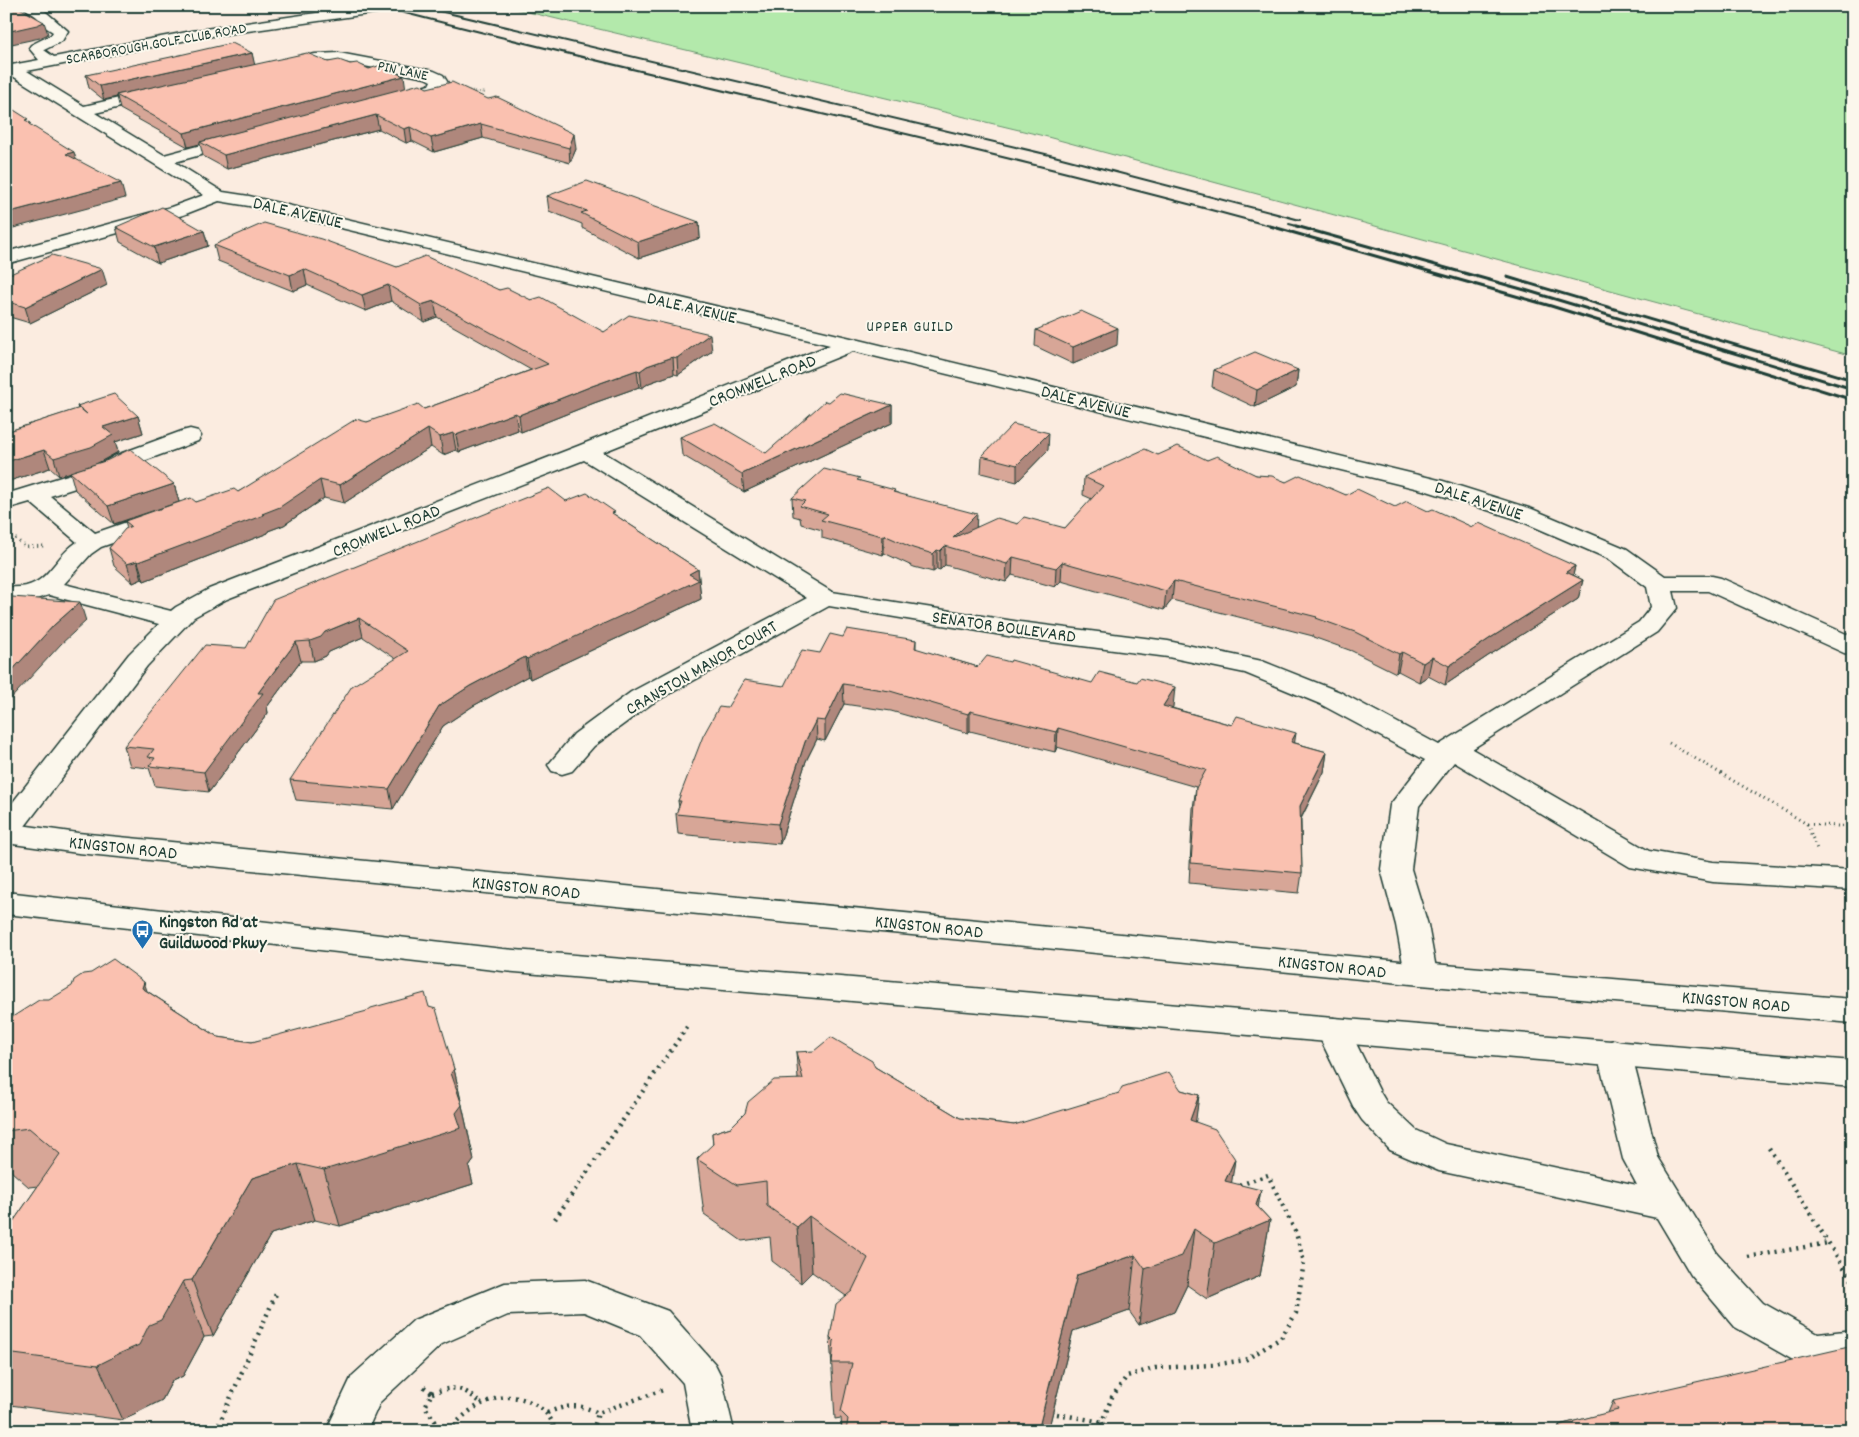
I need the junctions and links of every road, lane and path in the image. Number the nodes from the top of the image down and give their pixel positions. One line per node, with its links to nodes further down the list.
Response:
1 (28, 6): 3 (street)
2 (396, 6): 3 (street, SCARBOROUGH GOLF CLUB ROAD)
3 (51, 62): 5 (street, SCARBOROUGH GOLF CLUB ROAD)
4 (264, 69): 7 (street, PIN LANE)
5 (10, 71): 8 (street, DALE AVENUE)
6 (171, 91): 8 (street)
7 (384, 102)
8 (80, 112): 10 (street, DALE AVENUE)
9 (254, 136): 10 (street)
10 (161, 161): 11 (street, DALE AVENUE)
11 (218, 196): 12 (street); 13 (street, DALE AVENUE)
12 (6, 258)
13 (851, 344): 15 (street, CROMWELL ROAD); 20 (street, DALE AVENUE)
14 (190, 436): 16 (street)
15 (586, 451): 23 (street, SENATOR BOULEVARD); 24 (street, CROMWELL ROAD)
16 (33, 493): 17 (street); 19 (street)
17 (6, 502)
18 (174, 514): 19 (street)
19 (92, 542): 21 (street)
20 (1659, 584): 25 (street); 27 (street)
21 (48, 587): 22 (street); 24 (street)
22 (6, 595)
23 (825, 598): 27 (street, SENATOR BOULEVARD); 28 (street, CRANSTON MANOR COURT)
24 (174, 620): 31 (street, CROMWELL ROAD)
25 (1853, 647)
26 (1669, 743): 29 (path)
27 (1447, 754): 32 (street, SENATOR BOULEVARD); 34 (street)
28 (562, 765)
29 (1807, 824): 30 (path); 32 (path)
30 (1853, 827)
31 (6, 832): 34 (street, KINGSTON ROAD)
32 (1841, 879)
33 (6, 903): 37 (street)
34 (1421, 974): 35 (street, KINGSTON ROAD)
35 (1853, 1011)
36 (687, 1027): 43 (path)
37 (1333, 1030): 38 (street); 42 (street)
38 (1614, 1053): 39 (street); 42 (street)
39 (1846, 1075)
40 (1769, 1148): 44 (path)
41 (1232, 1188): 56 (path)
42 (1669, 1206): 45 (street)
43 (555, 1219)
44 (1828, 1243): 45 (path); 46 (path)
45 (1704, 1264): 48 (street)
46 (1853, 1282)
47 (276, 1294): 57 (path)
48 (1853, 1347)
49 (395, 1361): 50 (street); 51 (path); 58 (street)
50 (701, 1376): 54 (path); 63 (street)
51 (432, 1393): 52 (path); 59 (path)
52 (481, 1403): 53 (path); 60 (path)
53 (547, 1413): 54 (path); 61 (path)
54 (598, 1413): 62 (path)
55 (1057, 1414): 56 (path)
56 (1102, 1422): 64 (path)
57 (216, 1431)
58 (346, 1431)
59 (442, 1431)
60 (449, 1431)
61 (555, 1431)
62 (593, 1431)
63 (713, 1431)
64 (1104, 1431)

